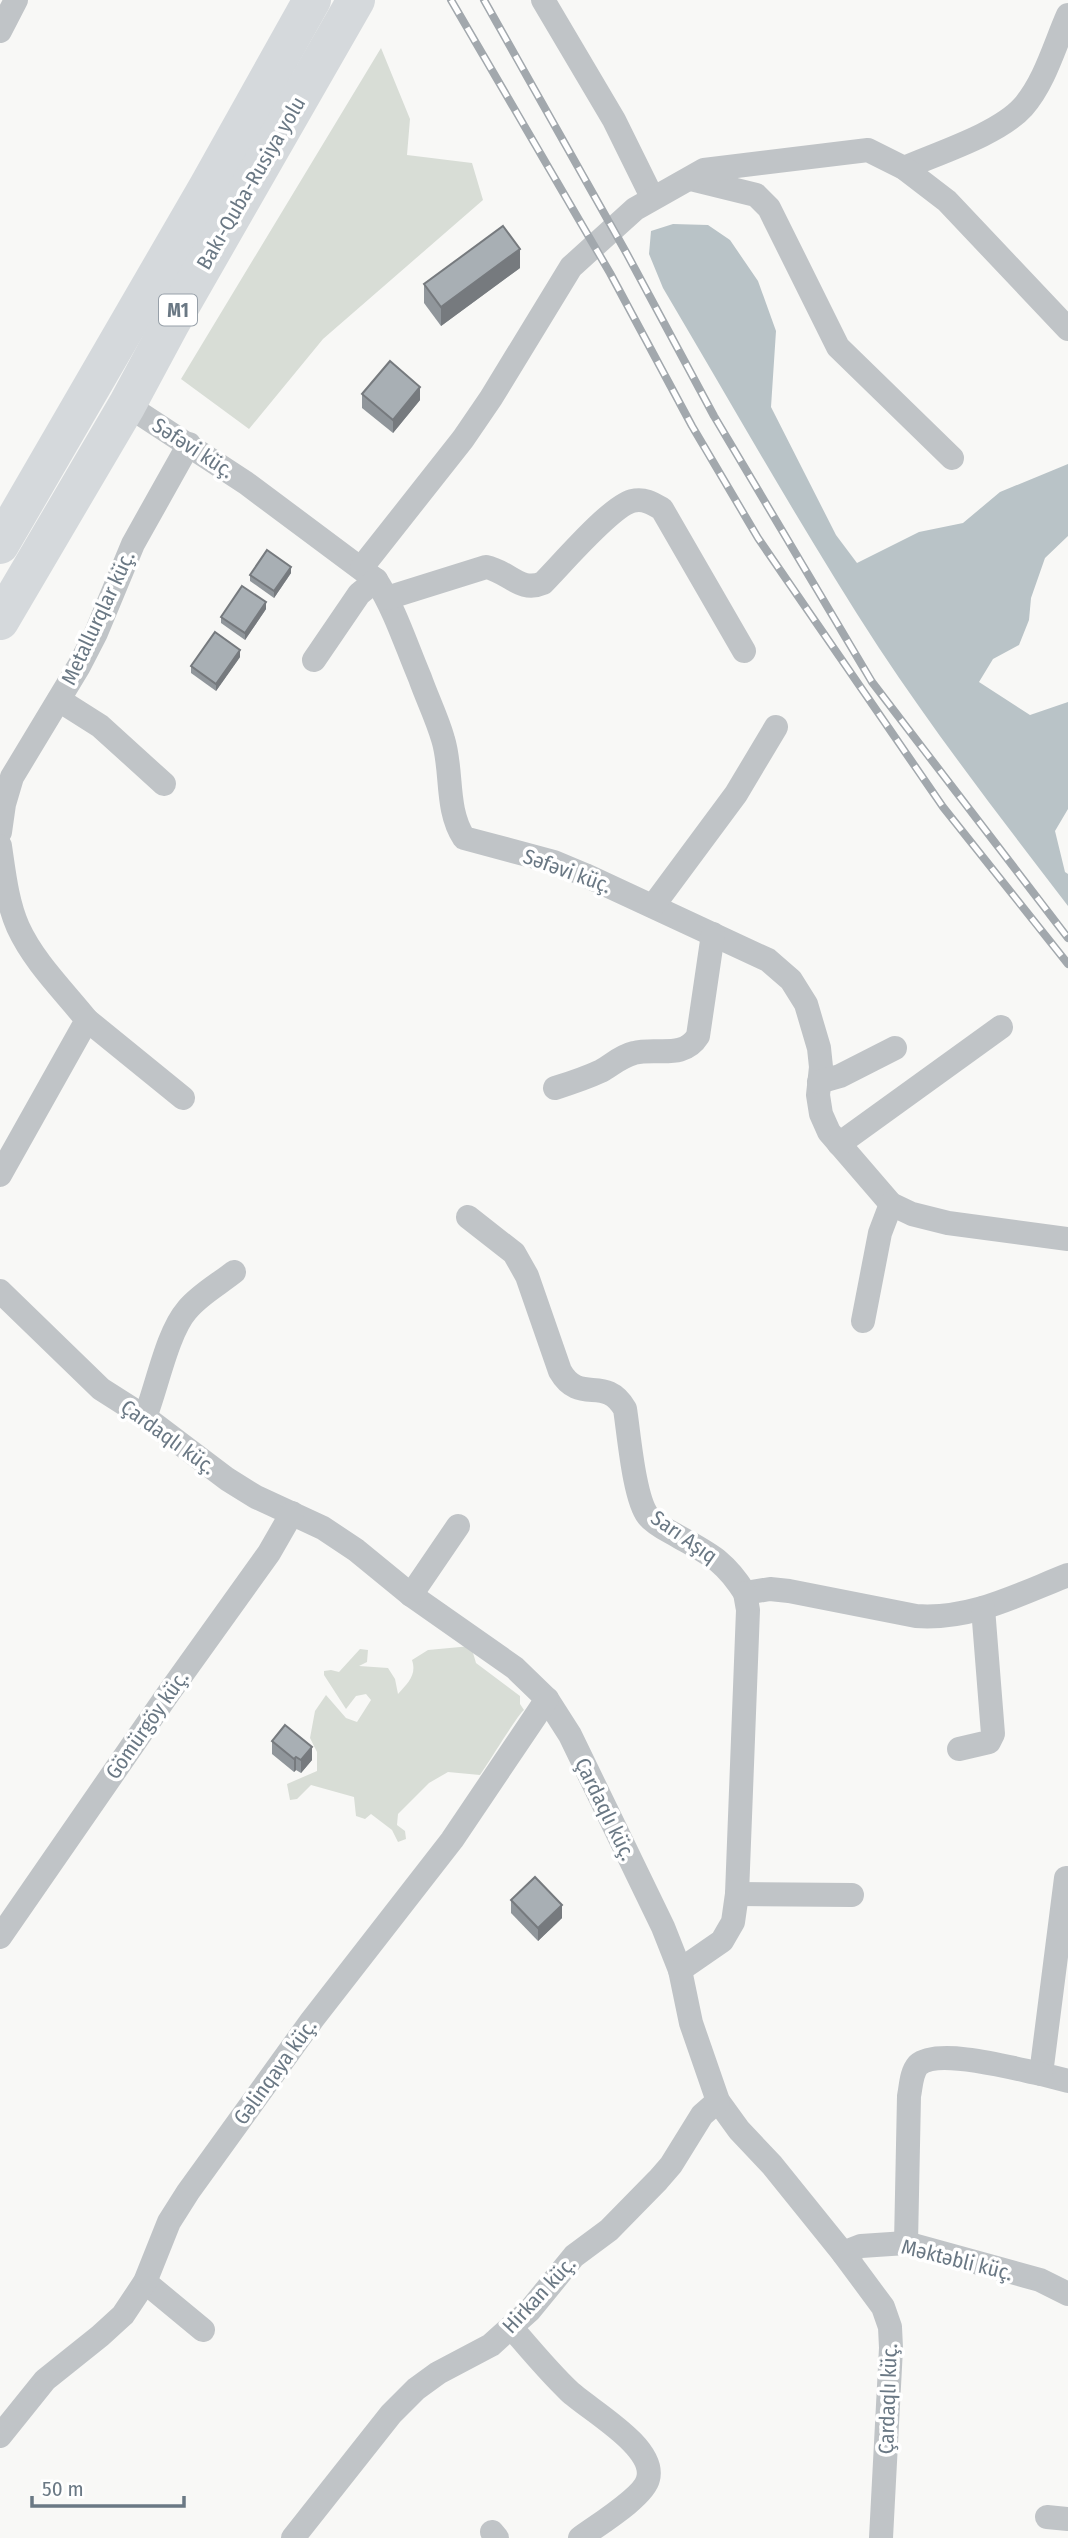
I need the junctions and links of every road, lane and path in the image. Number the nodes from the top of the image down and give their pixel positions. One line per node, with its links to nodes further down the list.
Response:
1 (16, 0): 6 (street)
2 (312, 0): 14 (highway, Bakı-Quba-Rusiya yolu / M1)
3 (356, 0): 11 (highway, Bakı-Quba-Rusiya yolu / M1)
4 (543, 0): 9 (street)
5 (1068, 15): 7 (street)
6 (0, 31)
7 (904, 168): 8 (street); 10 (street)
8 (691, 179): 9 (street); 13 (street)
9 (652, 197): 15 (street)
10 (1068, 329)
11 (127, 405): 12 (street, Səfəvi küç.); 16 (highway, Bakı-Quba-Rusiya yolu / M1)
12 (189, 444): 15 (street, Səfəvi küç.); 19 (street, Metallurqlar küç.)
13 (952, 458)
14 (0, 545)
15 (375, 582): 17 (street); 18 (street); 24 (street, Səfəvi küç.)
16 (0, 621)
17 (744, 651)
18 (314, 660)
19 (59, 700): 21 (street); 22 (street, Metallurqlar küç.)
20 (776, 727): 24 (street)
21 (164, 784)
22 (0, 832)
23 (0, 846): 26 (street)
24 (653, 906): 25 (street, Səfəvi küç.)
25 (713, 934): 29 (street, Səfəvi küç.); 30 (street)
26 (87, 1020): 31 (street); 33 (street)
27 (1001, 1027): 32 (street)
28 (895, 1048): 29 (street)
29 (819, 1082): 32 (street, Səfəvi küç.)
30 (555, 1088)
31 (183, 1098)
32 (839, 1144): 34 (street, Səfəvi küç.)
33 (0, 1175)
34 (891, 1204): 36 (street, Səfəvi küç.); 39 (street)
35 (468, 1217): 44 (street, Sarı Aşıq)
36 (1068, 1239)
37 (234, 1272): 40 (street)
38 (0, 1290): 40 (street, Çardaqlı küç.)
39 (863, 1321)
40 (145, 1418): 41 (street, Çardaqlı küç.)
41 (292, 1513): 45 (street, Çardaqlı küç.); 52 (street, Gömürgöy küç.)
42 (458, 1526): 45 (street)
43 (1068, 1575): 46 (street)
44 (745, 1592): 46 (street); 50 (street)
45 (411, 1595): 47 (street, Çardaqlı küç.)
46 (983, 1608): 48 (street)
47 (547, 1699): 53 (street, Çardaqlı küç.); 59 (street, Gəlinqaya küç.)
48 (959, 1749)
49 (1066, 1878): 54 (street)
50 (737, 1894): 51 (street); 53 (street)
51 (852, 1895)
52 (0, 1937)
53 (680, 1970): 56 (street, Çardaqlı küç.)
54 (1041, 2074): 55 (street); 57 (street)
55 (1068, 2081)
56 (718, 2101): 58 (street, Çardaqlı küç.); 61 (street, Hirkan küç.)
57 (906, 2243): 58 (street, Məktəbli küç.); 60 (street, Məktəbli küç.)
58 (843, 2253): 66 (street, Çardaqlı küç.)
59 (145, 2281): 62 (street); 63 (street, Gəlinqaya küç.)
60 (1068, 2294)
61 (512, 2327): 64 (street, Hirkan küç.); 65 (street)
62 (203, 2330)
63 (0, 2437)
64 (293, 2538)
65 (580, 2538)
66 (881, 2538)

